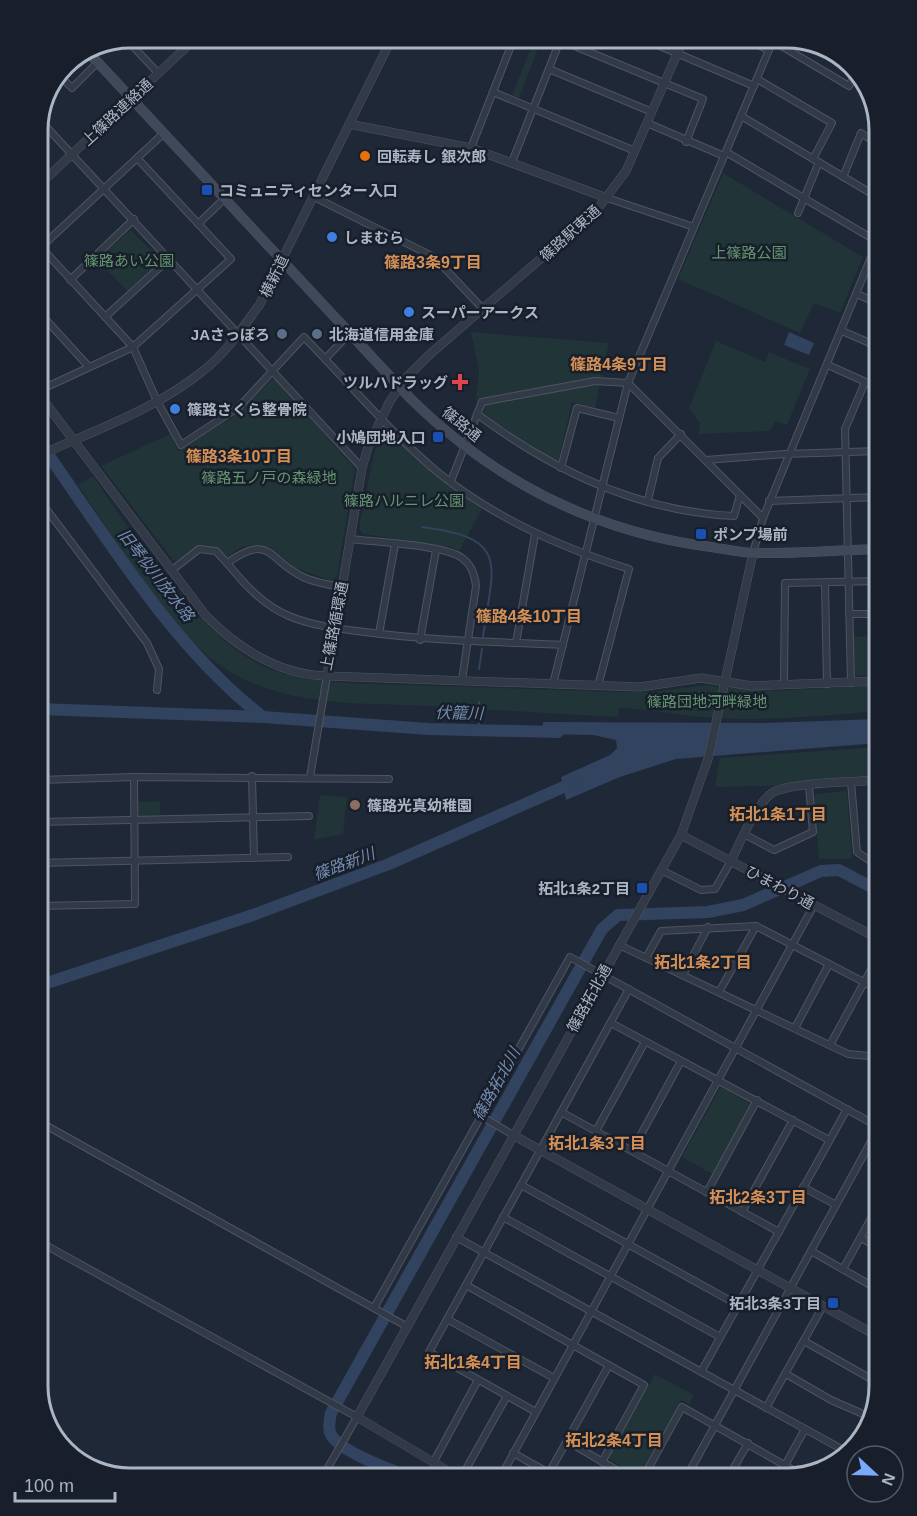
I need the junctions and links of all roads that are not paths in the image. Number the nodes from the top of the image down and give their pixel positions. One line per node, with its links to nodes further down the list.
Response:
1 (135, 48): 16 (street)
2 (185, 48): 16 (street, 上篠路連絡通)
3 (387, 48): 28 (street, 横新道)
4 (510, 48): 22 (street)
5 (557, 48): 15 (street)
6 (582, 48): 20 (street)
7 (666, 48): 12 (street)
8 (680, 48): 12 (street, 篠路駅東通)
9 (764, 48): 11 (street)
10 (788, 48): 18 (street)
11 (769, 50): 17 (street)
12 (678, 53): 20 (street, 篠路駅東通); 21 (street)
13 (93, 57): 14 (main road, 篠路通)
14 (98, 62): 19 (street); 23 (main road, 篠路通)
15 (549, 69): 24 (street); 25 (street)
16 (158, 73): 23 (street, 上篠路連絡通)
17 (757, 79): 21 (street); 38 (street)
18 (852, 80)
19 (65, 81)
20 (664, 84): 25 (street, 篠路駅東通); 32 (street)
21 (754, 86): 26 (street)
22 (493, 92): 24 (street); 33 (street)
23 (132, 98): 30 (main road, 篠路通); 35 (street, 上篠路連絡通)
24 (533, 109): 34 (street); 39 (street)
25 (652, 112): 27 (street, 篠路駅東通)
26 (741, 116): 36 (street); 38 (street)
27 (647, 123): 32 (street); 34 (street, 篠路駅東通)
28 (349, 124): 33 (street); 44 (street, 横新道)
29 (48, 128): 35 (street)
30 (164, 133): 37 (street); 47 (main road, 篠路通)
31 (869, 138): 41 (street)
32 (686, 142): 36 (street)
33 (471, 148): 39 (street)
34 (635, 151): 45 (street, 篠路駅東通)
35 (72, 154): 40 (street, 上篠路連絡通); 42 (street)
36 (725, 154): 46 (street); 51 (street)
37 (137, 158): 42 (street); 50 (street)
38 (816, 160): 41 (street); 46 (street)
39 (512, 162): 45 (street)
40 (48, 175)
41 (843, 177): 43 (street)
42 (105, 188): 49 (street); 53 (street)
43 (869, 192)
44 (314, 197): 56 (street, 横新道); 62 (street)
45 (607, 198): 51 (street); 62 (street, 篠路駅東通)
46 (804, 198): 48 (street); 52 (street)
47 (225, 199): 50 (street); 56 (main road, 篠路通)
48 (798, 213)
49 (134, 219): 55 (street); 58 (street)
50 (198, 224): 59 (street)
51 (694, 227): 75 (street)
52 (869, 234)
53 (48, 240)
54 (48, 257): 58 (street)
55 (170, 258): 59 (street); 63 (street)
56 (282, 260): 66 (main road, 篠路通); 67 (street, 横新道)
57 (869, 265): 60 (street)
58 (70, 280): 63 (street)
59 (198, 290): 67 (street); 69 (street)
60 (857, 294): 61 (street); 65 (street)
61 (869, 299)
62 (483, 309): 78 (street, 篠路駅東通)
63 (105, 317): 69 (street)
64 (48, 322): 72 (street)
65 (842, 330): 68 (street); 71 (street)
66 (351, 333): 70 (street); 78 (main road, 篠路通)
67 (238, 334): 73 (street); 79 (street, 横新道)
68 (869, 342)
69 (133, 347): 72 (street); 79 (street)
70 (325, 359): 73 (street); 82 (street)
71 (828, 366): 74 (street); 90 (street)
72 (89, 367): 77 (street)
73 (273, 371): 79 (street); 92 (street)
74 (865, 382): 76 (street); 89 (street)
75 (628, 383): 81 (street); 83 (street); 84 (street)
76 (869, 384)
77 (48, 387)
78 (399, 387): 82 (street, 上篠路循環通); 86 (main road, 篠路通)
79 (157, 401): 85 (street, 横新道)
80 (48, 406): 85 (street, 上篠路循環通)
81 (477, 414): 86 (street); 93 (street)
82 (381, 417): 92 (street, 上篠路循環通); 94 (street)
83 (619, 418): 93 (street); 95 (street)
84 (681, 434): 91 (street); 99 (street)
85 (73, 440): 87 (street, 横新道); 113 (street, 上篠路循環通)
86 (464, 446): 94 (street); 103 (main road, 篠路通)
87 (48, 451)
88 (869, 451): 89 (street)
89 (845, 452): 90 (street); 98 (street)
90 (789, 455): 91 (street); 100 (street)
91 (706, 460): 96 (street)
92 (363, 468): 105 (street, 上篠路循環通)
93 (561, 468): 95 (street)
94 (450, 481): 104 (street)
95 (603, 487): 99 (street); 103 (street)
96 (740, 495): 99 (street); 102 (street)
97 (869, 497): 98 (street)
98 (846, 498): 100 (street); 109 (street)
99 (648, 500)
100 (769, 501): 102 (street)
101 (48, 511): 135 (street)
102 (762, 518): 110 (street)
103 (595, 520): 110 (main road, 篠路通); 111 (street)
104 (535, 534): 111 (street); 124 (street)
105 (350, 539): 106 (street); 117 (street, 上篠路循環通)
106 (395, 544): 108 (street); 121 (street)
107 (869, 549): 109 (main road, 篠路通)
108 (436, 550): 122 (street); 123 (street)
109 (848, 550): 110 (main road, 篠路通); 115 (street)
110 (753, 553): 128 (street, 篠路拓北通)
111 (586, 555): 125 (street); 134 (street)
112 (227, 563): 113 (street); 117 (street); 120 (street)
113 (172, 570): 126 (street, 上篠路循環通)
114 (869, 581): 115 (street)
115 (849, 582): 116 (street); 118 (street)
116 (825, 583): 132 (street); 133 (street)
117 (342, 587): 120 (street, 上篠路循環通)
118 (849, 614): 119 (street); 130 (street)
119 (869, 614)
120 (335, 628): 121 (street); 126 (street, 上篠路循環通)
121 (379, 634): 122 (street)
122 (420, 640): 123 (street)
123 (467, 641): 124 (street); 127 (street)
124 (516, 643): 125 (street)
125 (563, 645): 131 (street)
126 (327, 676): 127 (street); 138 (street)
127 (462, 680): 131 (street)
128 (724, 682): 133 (street); 134 (street); 149 (street, 篠路拓北通)
129 (869, 682): 130 (street)
130 (851, 683): 132 (street)
131 (552, 684): 134 (street)
132 (827, 684): 133 (street)
133 (784, 685)
134 (598, 686)
135 (157, 690)
136 (252, 776): 137 (street); 138 (street); 145 (street)
137 (134, 777): 140 (street); 146 (street)
138 (310, 777): 139 (street)
139 (389, 778)
140 (48, 780)
141 (869, 781): 142 (street)
142 (851, 782): 143 (street); 153 (street)
143 (809, 786): 148 (street); 148 (street)
144 (309, 816): 145 (street)
145 (253, 817): 146 (street); 151 (street)
146 (134, 820): 147 (street); 152 (street)
147 (48, 822)
148 (744, 834): 154 (street)
149 (681, 835): 154 (street, ひまわり通); 156 (street, 篠路拓北通)
150 (288, 856): 151 (street)
151 (254, 858): 152 (street)
152 (135, 860): 155 (street); 158 (street)
153 (869, 860)
154 (730, 861): 156 (street); 157 (street, ひまわり通)
155 (48, 863)
156 (661, 870): 162 (street, 篠路拓北通)
157 (814, 905): 161 (street, ひまわり通); 163 (street)
158 (48, 906)
159 (756, 926): 160 (street); 163 (street); 172 (street)
160 (708, 927): 164 (street); 168 (street)
161 (869, 934)
162 (619, 945): 164 (street); 167 (street, 篠路拓北通)
163 (792, 945): 165 (street); 173 (street)
164 (646, 958): 168 (street)
165 (829, 964): 169 (street); 175 (street)
166 (869, 973): 169 (street)
167 (603, 975): 171 (street); 185 (street); 190 (street, 篠路拓北通)
168 (683, 975): 172 (street)
169 (864, 982): 170 (street); 177 (street)
170 (869, 985)
171 (629, 989): 174 (street); 178 (street)
172 (719, 992): 173 (street)
173 (757, 1010): 175 (street); 178 (street)
174 (610, 1023): 176 (street); 184 (street)
175 (795, 1028): 177 (street)
176 (645, 1042): 180 (street); 189 (street)
177 (830, 1045): 179 (street)
178 (736, 1048): 181 (street); 183 (street)
179 (869, 1056)
180 (681, 1061): 181 (street); 194 (street)
181 (718, 1080): 182 (street); 195 (street)
182 (757, 1100): 186 (street); 198 (street)
183 (847, 1109): 187 (street); 191 (street)
184 (561, 1112): 189 (street); 193 (street)
185 (483, 1117): 190 (street); 220 (street)
186 (794, 1120): 191 (street); 201 (street)
187 (869, 1121)
188 (48, 1127): 220 (street)
189 (596, 1131): 194 (street)
190 (513, 1134): 193 (street); 205 (street, 篠路拓北通)
191 (829, 1140): 197 (street)
192 (869, 1145): 199 (street)
193 (540, 1149): 196 (street); 200 (street)
194 (632, 1151): 195 (street)
195 (668, 1171): 198 (street); 200 (street)
196 (521, 1185): 202 (street); 208 (street)
197 (803, 1187): 199 (street); 204 (street)
198 (707, 1192): 201 (street)
199 (836, 1205): 210 (street)
200 (647, 1210): 208 (street); 213 (street)
201 (742, 1212): 204 (street)
202 (503, 1217): 211 (street); 214 (street)
203 (869, 1223): 206 (street)
204 (778, 1232): 213 (street)
205 (456, 1237): 211 (street); 223 (street, 篠路拓北通)
206 (861, 1238): 207 (street); 212 (street)
207 (869, 1242)
208 (627, 1246): 214 (street); 218 (street)
209 (48, 1247): 239 (street)
210 (811, 1251): 212 (street); 217 (street)
211 (483, 1252): 216 (street); 221 (street)
212 (843, 1269): 215 (street)
213 (757, 1270): 217 (street); 218 (street)
214 (610, 1277): 221 (street); 225 (street)
215 (869, 1284)
216 (466, 1285): 222 (street); 227 (street)
217 (791, 1288): 219 (street); 234 (street)
218 (738, 1305): 225 (street)
219 (823, 1306): 224 (street); 226 (street)
220 (377, 1309): 223 (street)
221 (591, 1312): 227 (street); 229 (street)
222 (447, 1319): 231 (street); 233 (street)
223 (406, 1326): 239 (street, 篠路拓北通)
224 (869, 1331)
225 (720, 1337): 229 (street)
226 (804, 1341): 230 (street); 232 (street)
227 (573, 1344): 228 (street); 231 (street)
228 (609, 1365): 242 (street); 246 (street)
229 (701, 1372): 234 (street)
230 (786, 1374): 236 (street); 238 (street)
231 (555, 1378): 237 (street)
232 (869, 1378)
233 (478, 1380): 235 (street); 247 (street)
234 (734, 1391): 236 (street); 240 (street)
235 (507, 1396): 237 (street); 251 (street)
236 (766, 1408): 241 (street)
237 (536, 1412): 245 (street)
238 (864, 1414)
239 (357, 1417): 247 (street); 249 (street)
240 (715, 1425): 243 (street); 256 (street); 257 (street)
241 (805, 1429): 244 (street); 248 (street)
242 (567, 1441): 246 (street); 254 (street)
243 (748, 1443): 248 (street); 258 (street)
244 (840, 1448)
245 (513, 1453): 252 (street); 253 (street)
246 (602, 1462): 255 (street)
247 (433, 1463): 250 (street)
248 (785, 1466): 259 (street)
249 (328, 1468)
250 (442, 1468)
251 (466, 1468)
252 (505, 1468)
253 (540, 1468)
254 (552, 1468)
255 (612, 1468)
256 (648, 1468)
257 (691, 1468)
258 (734, 1468)
259 (789, 1468)

